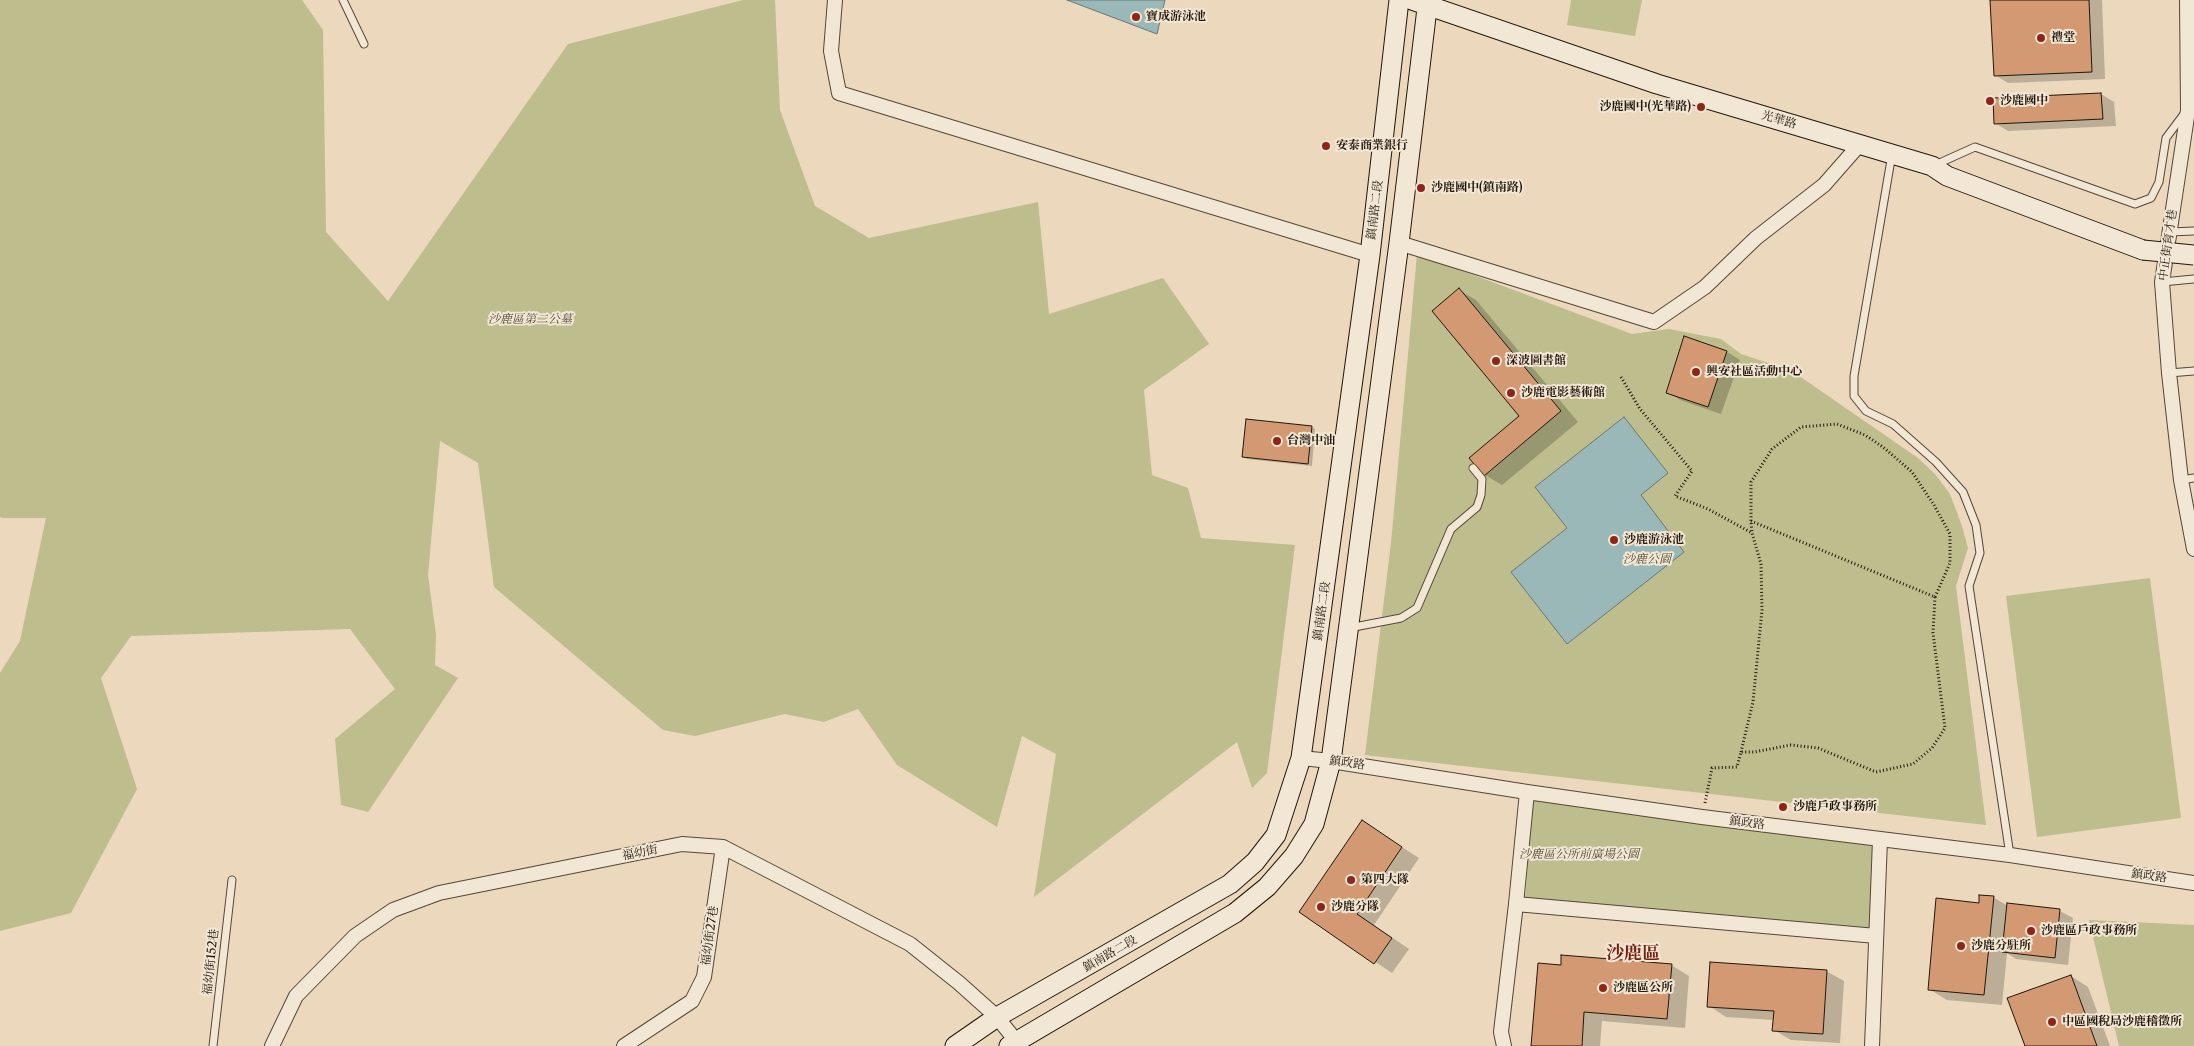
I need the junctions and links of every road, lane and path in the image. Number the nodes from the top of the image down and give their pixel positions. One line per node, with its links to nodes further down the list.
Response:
1 (343, 0): 6 (lane)
2 (835, 0): 14 (street)
3 (1398, 0): 14 (street, 鎮南路二段)
4 (2187, 0): 7 (street, 中正街育才巷)
5 (1422, 2): 8 (street, 光華路); 13 (street)
6 (364, 44)
7 (2188, 110): 10 (lane); 12 (street, 中正街育才巷)
8 (1860, 144): 9 (street, 光華路); 13 (street)
9 (1892, 154): 10 (street, 光華路); 35 (lane)
10 (1932, 166): 15 (street, 光華路, bridge)
11 (2194, 231): 12 (lane)
12 (2170, 232): 17 (street, 中正街育才巷)
13 (1399, 244): 27 (street)
14 (1370, 255): 29 (street, 鎮南路二段)
15 (2194, 255)
16 (2194, 279): 17 (lane)
17 (2162, 282): 19 (street, 中正街育才巷)
18 (2194, 371): 19 (lane)
19 (2169, 373): 22 (street, 中正街育才巷)
20 (1622, 378): 24 (path)
21 (1473, 468): 27 (lane)
22 (2188, 479): 25 (street, 中正街育才巷)
23 (1751, 521): 24 (path); 26 (path); 26 (path)
24 (1752, 533): 28 (path)
25 (2194, 549)
26 (1935, 597): 28 (path)
27 (1348, 628): 30 (street)
28 (1741, 752): 32 (path)
29 (1301, 758): 30 (street, 鎮政路); 40 (street, 鎮南路二段)
30 (1331, 761): 31 (street, 鎮政路); 41 (street)
31 (1527, 792): 32 (street, 鎮政路); 38 (street)
32 (1702, 817): 33 (street, 鎮政路)
33 (1880, 840): 35 (street, 鎮政路); 39 (street)
34 (723, 847): 40 (street, 福幼街); 43 (street, 福幼街); 44 (street, 福幼街27巷)
35 (2010, 855): 37 (street, 鎮政路)
36 (232, 880): 42 (lane, 福幼街152巷)
37 (2194, 883)
38 (1516, 904): 39 (street); 46 (street)
39 (1876, 936): 47 (street)
40 (997, 1017): 41 (street, 福幼街); 45 (street, 鎮南路二段)
41 (1014, 1044)
42 (213, 1046)
43 (272, 1046)
44 (624, 1046)
45 (955, 1046)
46 (1504, 1046)
47 (1872, 1046)

